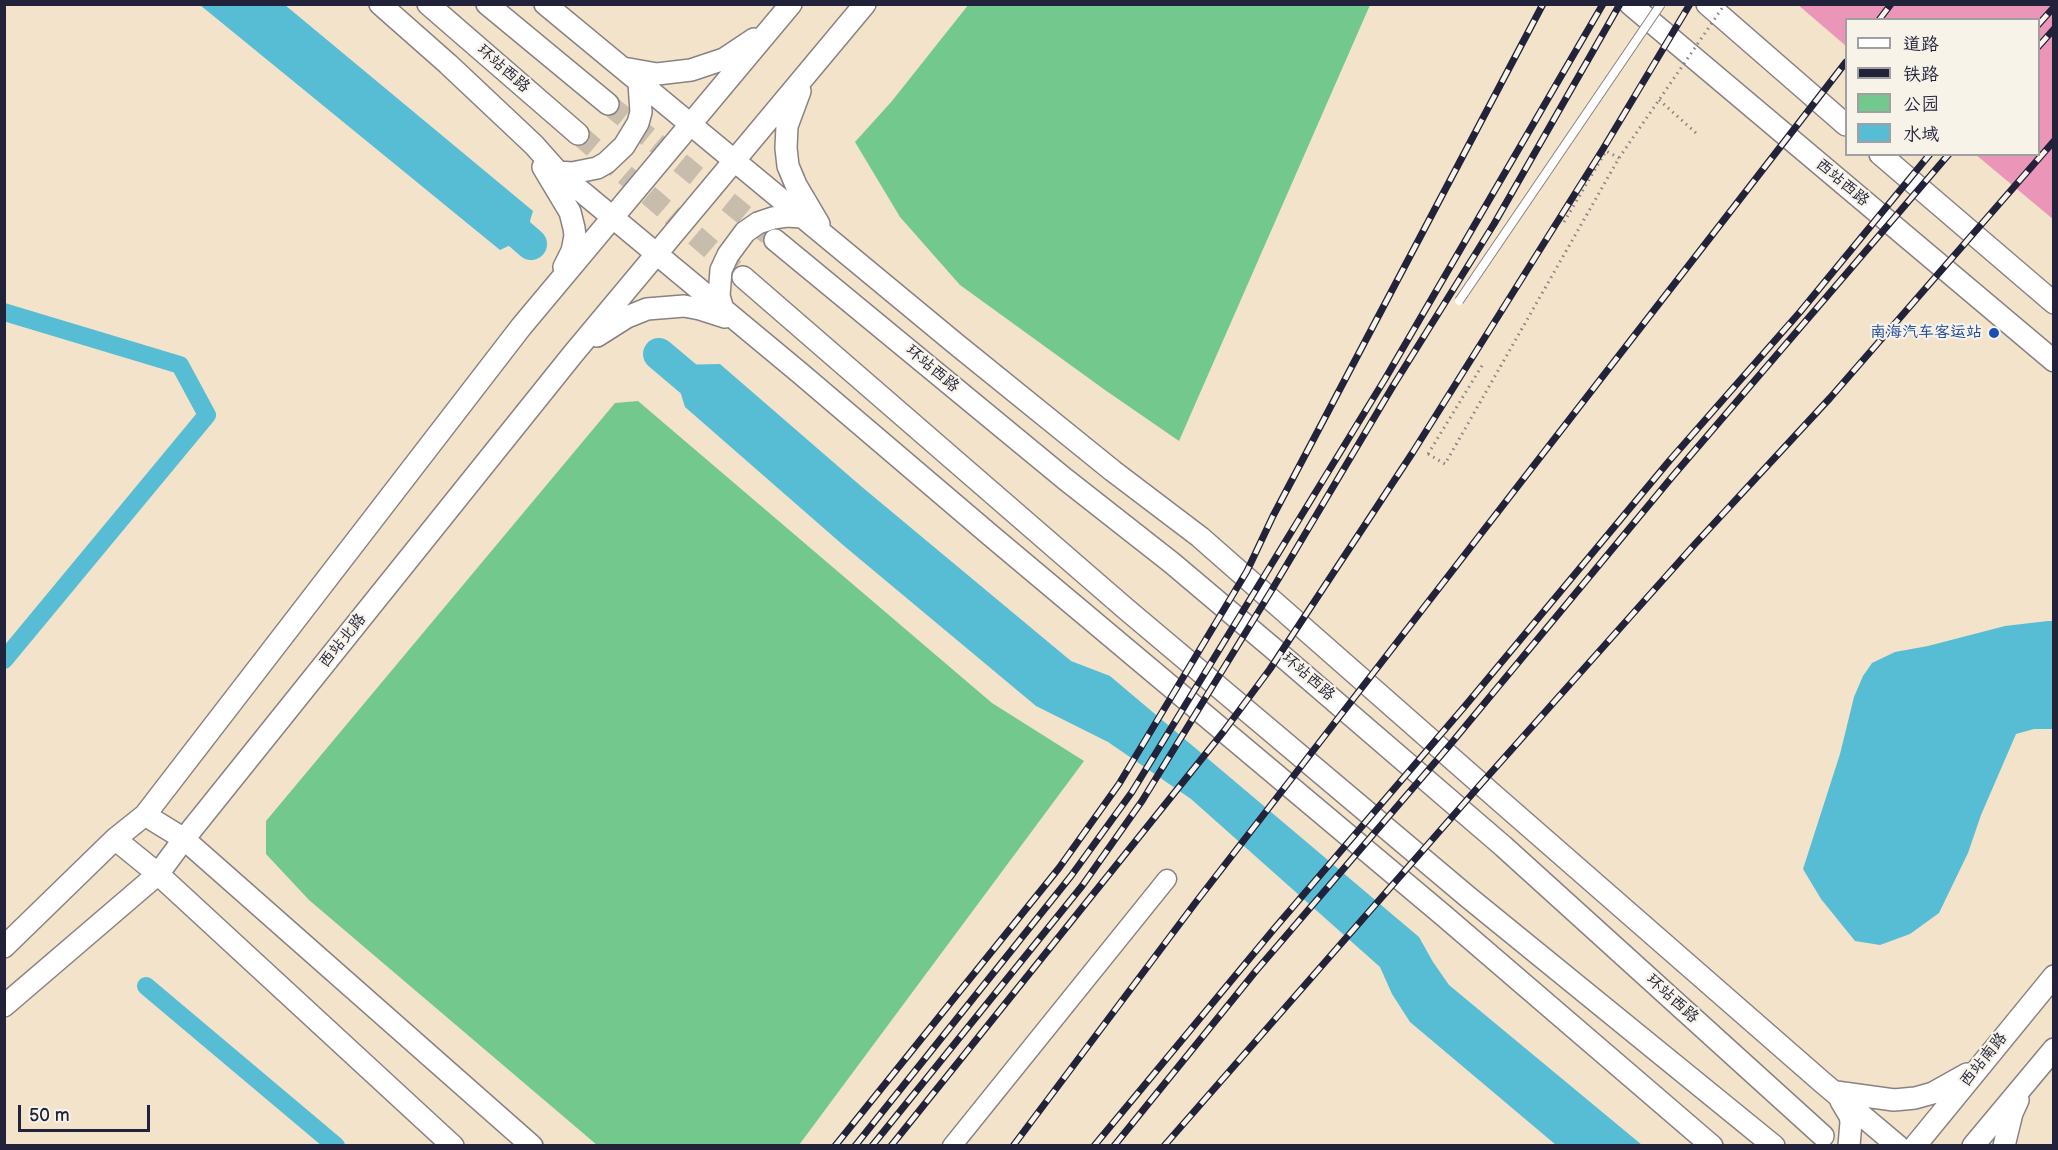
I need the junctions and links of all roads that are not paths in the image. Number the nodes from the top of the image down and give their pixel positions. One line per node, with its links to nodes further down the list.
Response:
1 (380, 4): 18 (main road)
2 (428, 4): 17 (main road, 环站西路)
3 (487, 4): 14 (main road)
4 (544, 4): 11 (main road)
5 (791, 4): 10 (main road)
6 (865, 4): 12 (main road)
7 (1630, 4): 34 (main road, 西站西路)
8 (1661, 4): 28 (lane, bridge)
9 (1707, 4): 15 (main road)
10 (777, 22): 11 (main road); 16 (main road)
11 (621, 68): 13 (main road)
12 (812, 69): 20 (main road, 西站北路); 24 (main road)
13 (639, 82): 16 (main road); 21 (main road)
14 (608, 104)
15 (1845, 124)
16 (691, 125): 20 (main road); 23 (main road)
17 (578, 134)
18 (534, 145): 21 (main road); 29 (main road)
19 (1882, 156): 30 (main road)
20 (734, 161): 22 (main road); 26 (main road, 西站北路)
21 (558, 172): 23 (main road)
22 (802, 217): 24 (main road); 31 (main road)
23 (613, 218): 26 (main road); 29 (main road)
24 (829, 239): 46 (main road)
25 (775, 240): 47 (main road, 环站西路)
26 (657, 254): 31 (main road); 33 (main road, 西站北路)
27 (743, 277): 52 (main road)
28 (1459, 301)
29 (542, 302): 35 (main road)
30 (2054, 303)
31 (723, 309): 32 (main road)
32 (740, 322): 33 (main road); 51 (main road)
33 (573, 354): 37 (main road, 西站北路)
34 (2054, 361)
35 (145, 815): 36 (main road); 37 (main road)
36 (115, 838): 38 (main road); 40 (main road)
37 (184, 839): 38 (main road, 西站北路); 49 (main road)
38 (158, 874): 42 (main road, 西站北路); 48 (main road)
39 (1167, 879): 50 (street)
40 (4, 947)
41 (2054, 976): 44 (main road, 西站南路)
42 (4, 1006)
43 (2054, 1049): 45 (main road)
44 (1984, 1061): 46 (main road); 55 (main road, 西站南路)
45 (2025, 1084): 56 (main road); 57 (main road)
46 (1834, 1091): 53 (main road); 54 (main road)
47 (1823, 1136)
48 (453, 1146)
49 (532, 1146)
50 (952, 1146)
51 (1712, 1146)
52 (1774, 1146)
53 (1849, 1146)
54 (1898, 1146)
55 (1916, 1146)
56 (1973, 1146)
57 (2004, 1146)

